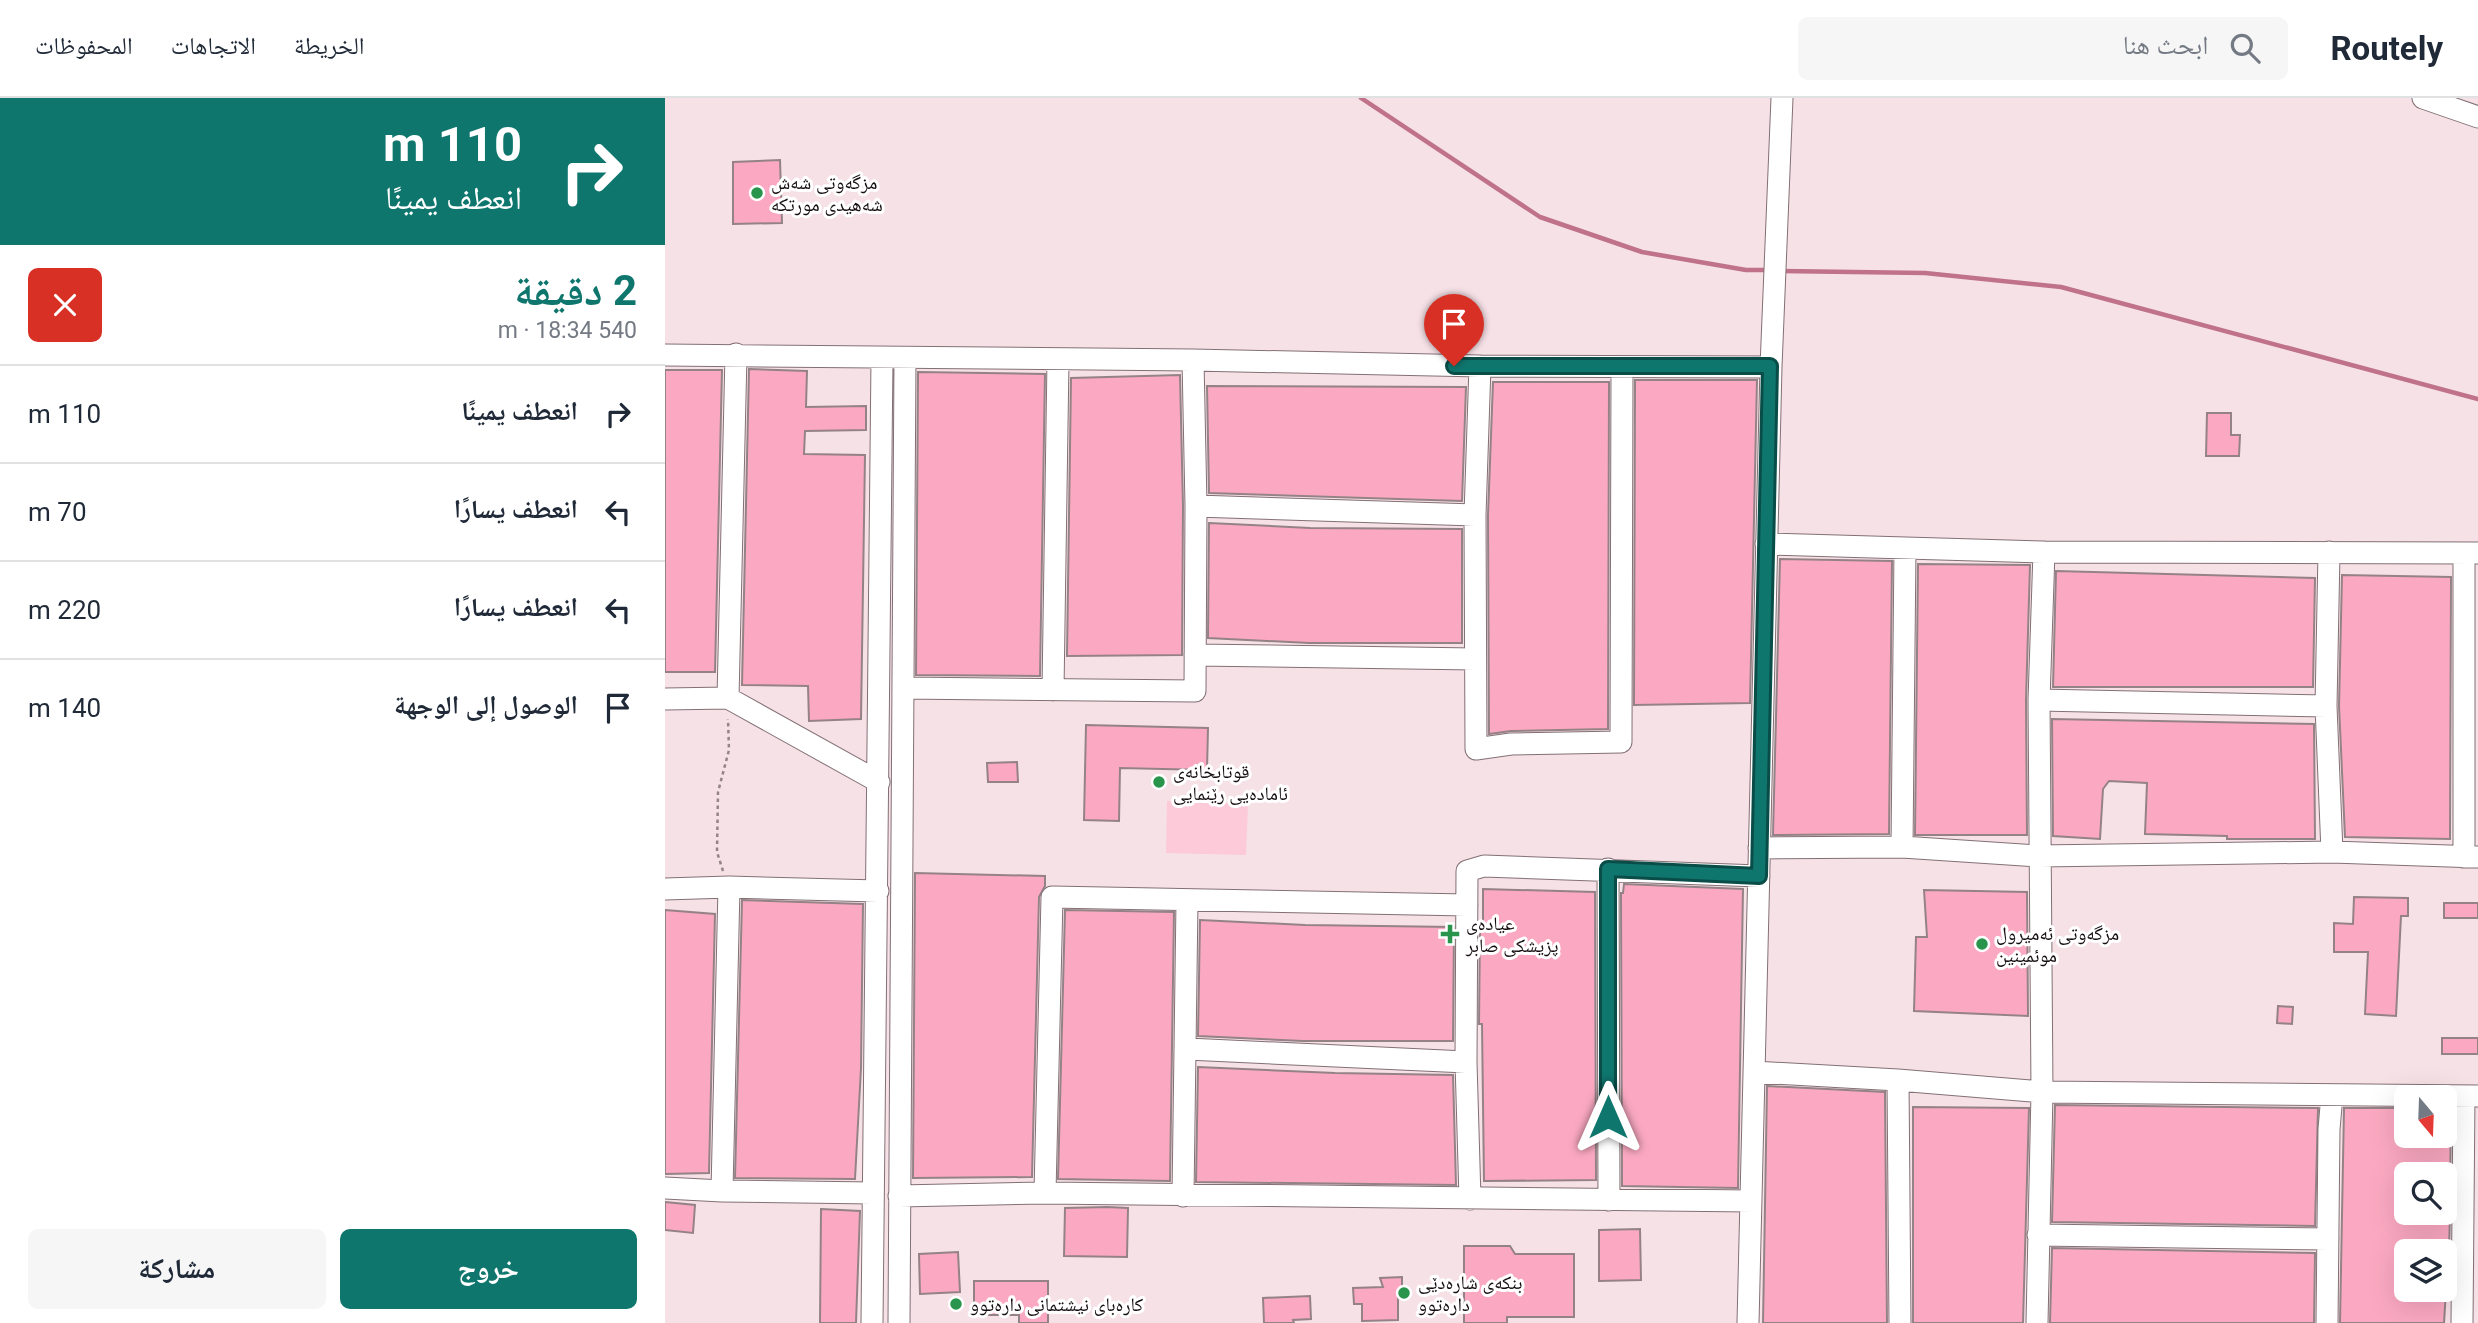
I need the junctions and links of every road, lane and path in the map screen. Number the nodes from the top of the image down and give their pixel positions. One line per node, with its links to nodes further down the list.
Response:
1 (1782, 98): 11 (street)
2 (2423, 98): 3 (street)
3 (2478, 117)
4 (736, 354): 5 (street); 6 (street); 24 (street)
5 (665, 355)
6 (882, 358): 7 (street); 28 (street)
7 (905, 358): 8 (street); 22 (street)
8 (1058, 360): 9 (street); 23 (street)
9 (1193, 360): 10 (street); 13 (street)
10 (1479, 366): 12 (street); 14 (street)
11 (1770, 366): 12 (street); 15 (street)
12 (1622, 368): 21 (street)
13 (1196, 506): 14 (street); 20 (street)
14 (1475, 515): 21 (street)
15 (1766, 544): 16 (street); 30 (street)
16 (1905, 548): 17 (street); 29 (street)
17 (2044, 552): 18 (street); 26 (street)
18 (2329, 552): 19 (street); 27 (street)
19 (2471, 553): 33 (street)
20 (1195, 655): 21 (street); 23 (street)
21 (1475, 659)
22 (903, 688): 23 (street); 52 (street)
23 (1053, 690)
24 (728, 698): 25 (street); 28 (street); 36 (path)
25 (665, 699)
26 (2039, 700): 27 (street); 32 (street)
27 (2326, 706): 31 (street)
28 (879, 782): 38 (street)
29 (1902, 847): 30 (street); 32 (street)
30 (1759, 848): 35 (street)
31 (2332, 852): 32 (street); 33 (street)
32 (2039, 856): 45 (street)
33 (2471, 857)
34 (1608, 869): 35 (street); 40 (street); 55 (street)
35 (1759, 876): 43 (street)
36 (729, 887): 37 (street); 38 (street); 49 (street)
37 (665, 888)
38 (878, 891): 50 (street)
39 (1187, 901): 40 (street); 41 (street); 51 (street)
40 (1467, 905): 42 (street)
41 (1187, 1049): 42 (street); 53 (street)
42 (1466, 1062): 54 (street)
43 (1754, 1072): 44 (street); 56 (street)
44 (1898, 1080): 45 (street); 62 (street)
45 (2042, 1092): 46 (street); 57 (street)
46 (2332, 1095): 47 (street); 58 (street)
47 (2471, 1096): 65 (street)
48 (665, 1188): 49 (street)
49 (722, 1191): 50 (street)
50 (873, 1193): 59 (street)
51 (1045, 1193): 52 (street); 53 (street)
52 (899, 1196): 60 (street)
53 (1183, 1196): 54 (street)
54 (1470, 1199): 55 (street)
55 (1609, 1200): 56 (street)
56 (1751, 1201): 61 (street)
57 (2038, 1235): 58 (street); 63 (street)
58 (2328, 1239): 64 (street)
59 (872, 1323)
60 (898, 1323)
61 (1748, 1323)
62 (1900, 1323)
63 (2037, 1323)
64 (2327, 1323)
65 (2462, 1323)

